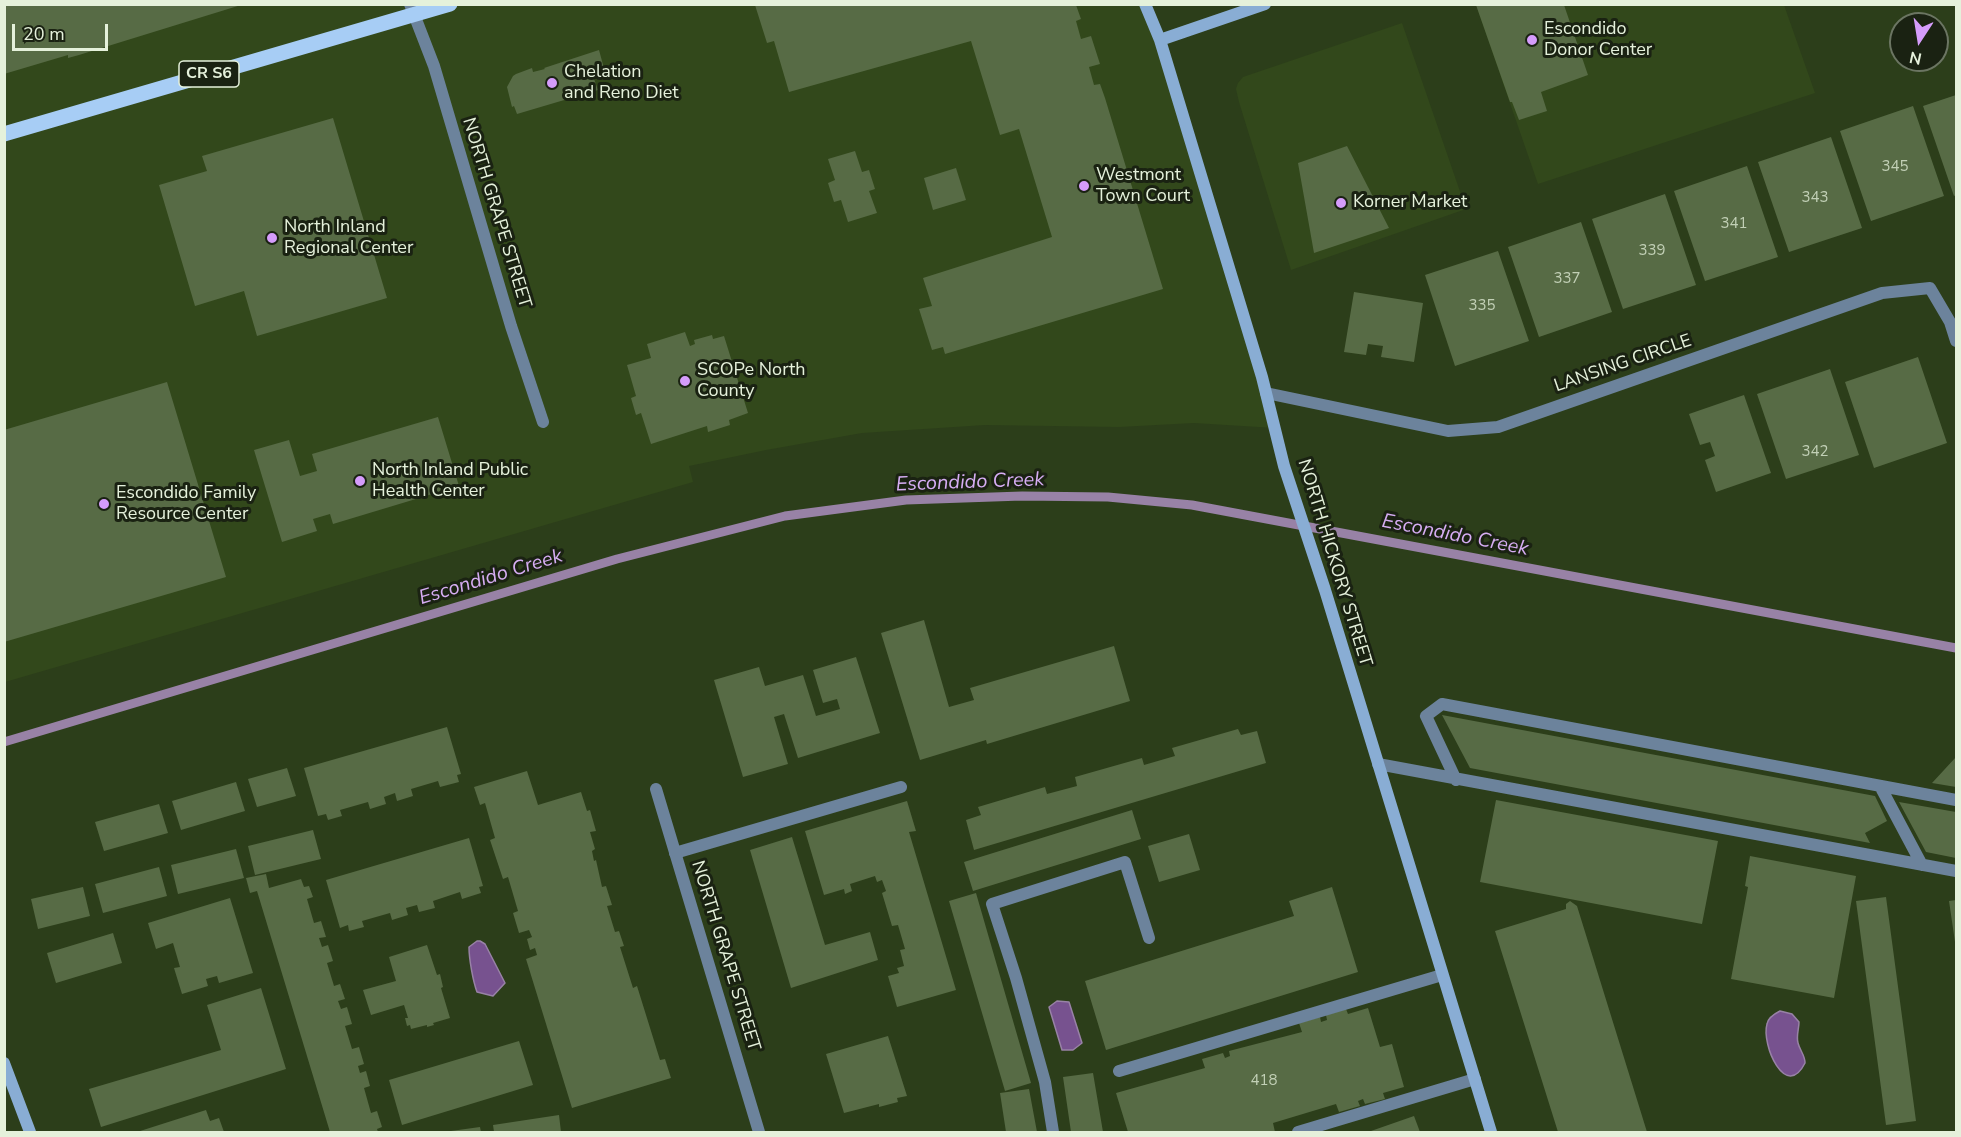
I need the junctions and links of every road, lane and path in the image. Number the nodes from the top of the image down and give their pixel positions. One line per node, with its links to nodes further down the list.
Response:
1 (450, 4): 4 (main road, CR S6)
2 (1145, 4): 5 (street, NORTH HICKORY STREET)
3 (1265, 4): 5 (street)
4 (412, 10): 6 (main road, CR S6); 9 (street, NORTH GRAPE STREET)
5 (1160, 40): 8 (street, NORTH HICKORY STREET)
6 (4, 134)
7 (1956, 341): 8 (street, LANSING CIRCLE)
8 (1266, 393): 10 (street, NORTH HICKORY STREET)
9 (543, 422)
10 (1378, 764): 11 (street); 20 (street, NORTH HICKORY STREET)
11 (1456, 780): 12 (street); 17 (street)
12 (1880, 786): 15 (street); 17 (street)
13 (901, 787): 16 (street)
14 (656, 789): 16 (street, NORTH GRAPE STREET)
15 (1956, 800)
16 (675, 853): 25 (street, NORTH GRAPE STREET)
17 (1922, 865): 18 (street)
18 (1956, 872)
19 (1149, 938): 26 (street)
20 (1442, 975): 22 (street); 23 (street, NORTH HICKORY STREET)
21 (4, 1063): 24 (street)
22 (1119, 1071)
23 (1475, 1079): 27 (street); 28 (street, NORTH HICKORY STREET)
24 (30, 1132)
25 (759, 1132)
26 (1053, 1132)
27 (1298, 1132)
28 (1491, 1132)

